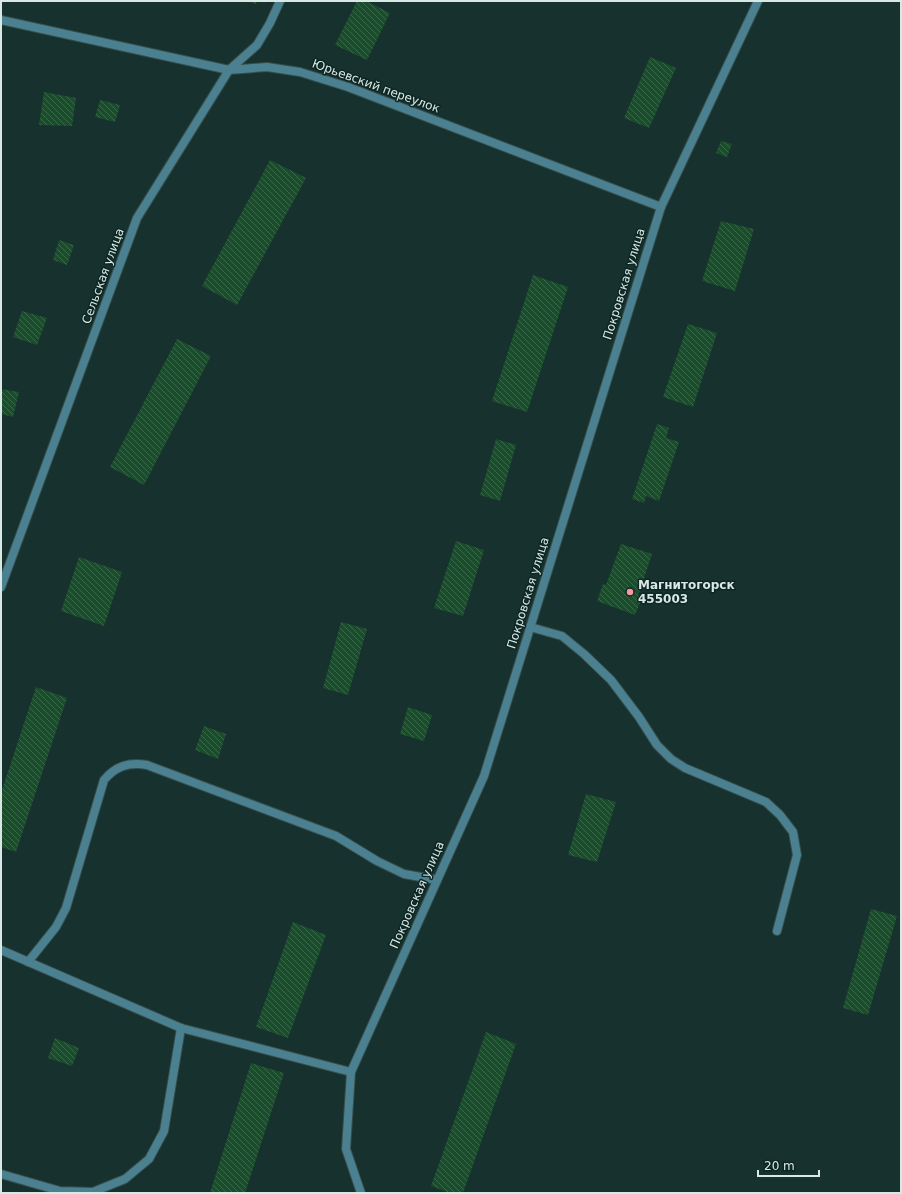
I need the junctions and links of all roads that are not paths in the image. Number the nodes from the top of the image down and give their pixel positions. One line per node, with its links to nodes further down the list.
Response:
1 (280, 1): 4 (street, Сельская улица)
2 (758, 1): 5 (street, Покровская улица)
3 (1, 20): 4 (street, Юрьевский переулок)
4 (229, 70): 5 (street, Юрьевский переулок); 6 (street, Сельская улица)
5 (661, 207): 7 (street, Покровская улица)
6 (1, 587)
7 (530, 627): 8 (street, Покровская улица); 9 (street)
8 (437, 880): 11 (street); 13 (street, Покровская улица)
9 (777, 931)
10 (1, 950): 11 (street)
11 (28, 962): 12 (street)
12 (181, 1028): 13 (street); 14 (street)
13 (350, 1072): 15 (street, Покровская улица)
14 (1, 1174)
15 (361, 1193)

